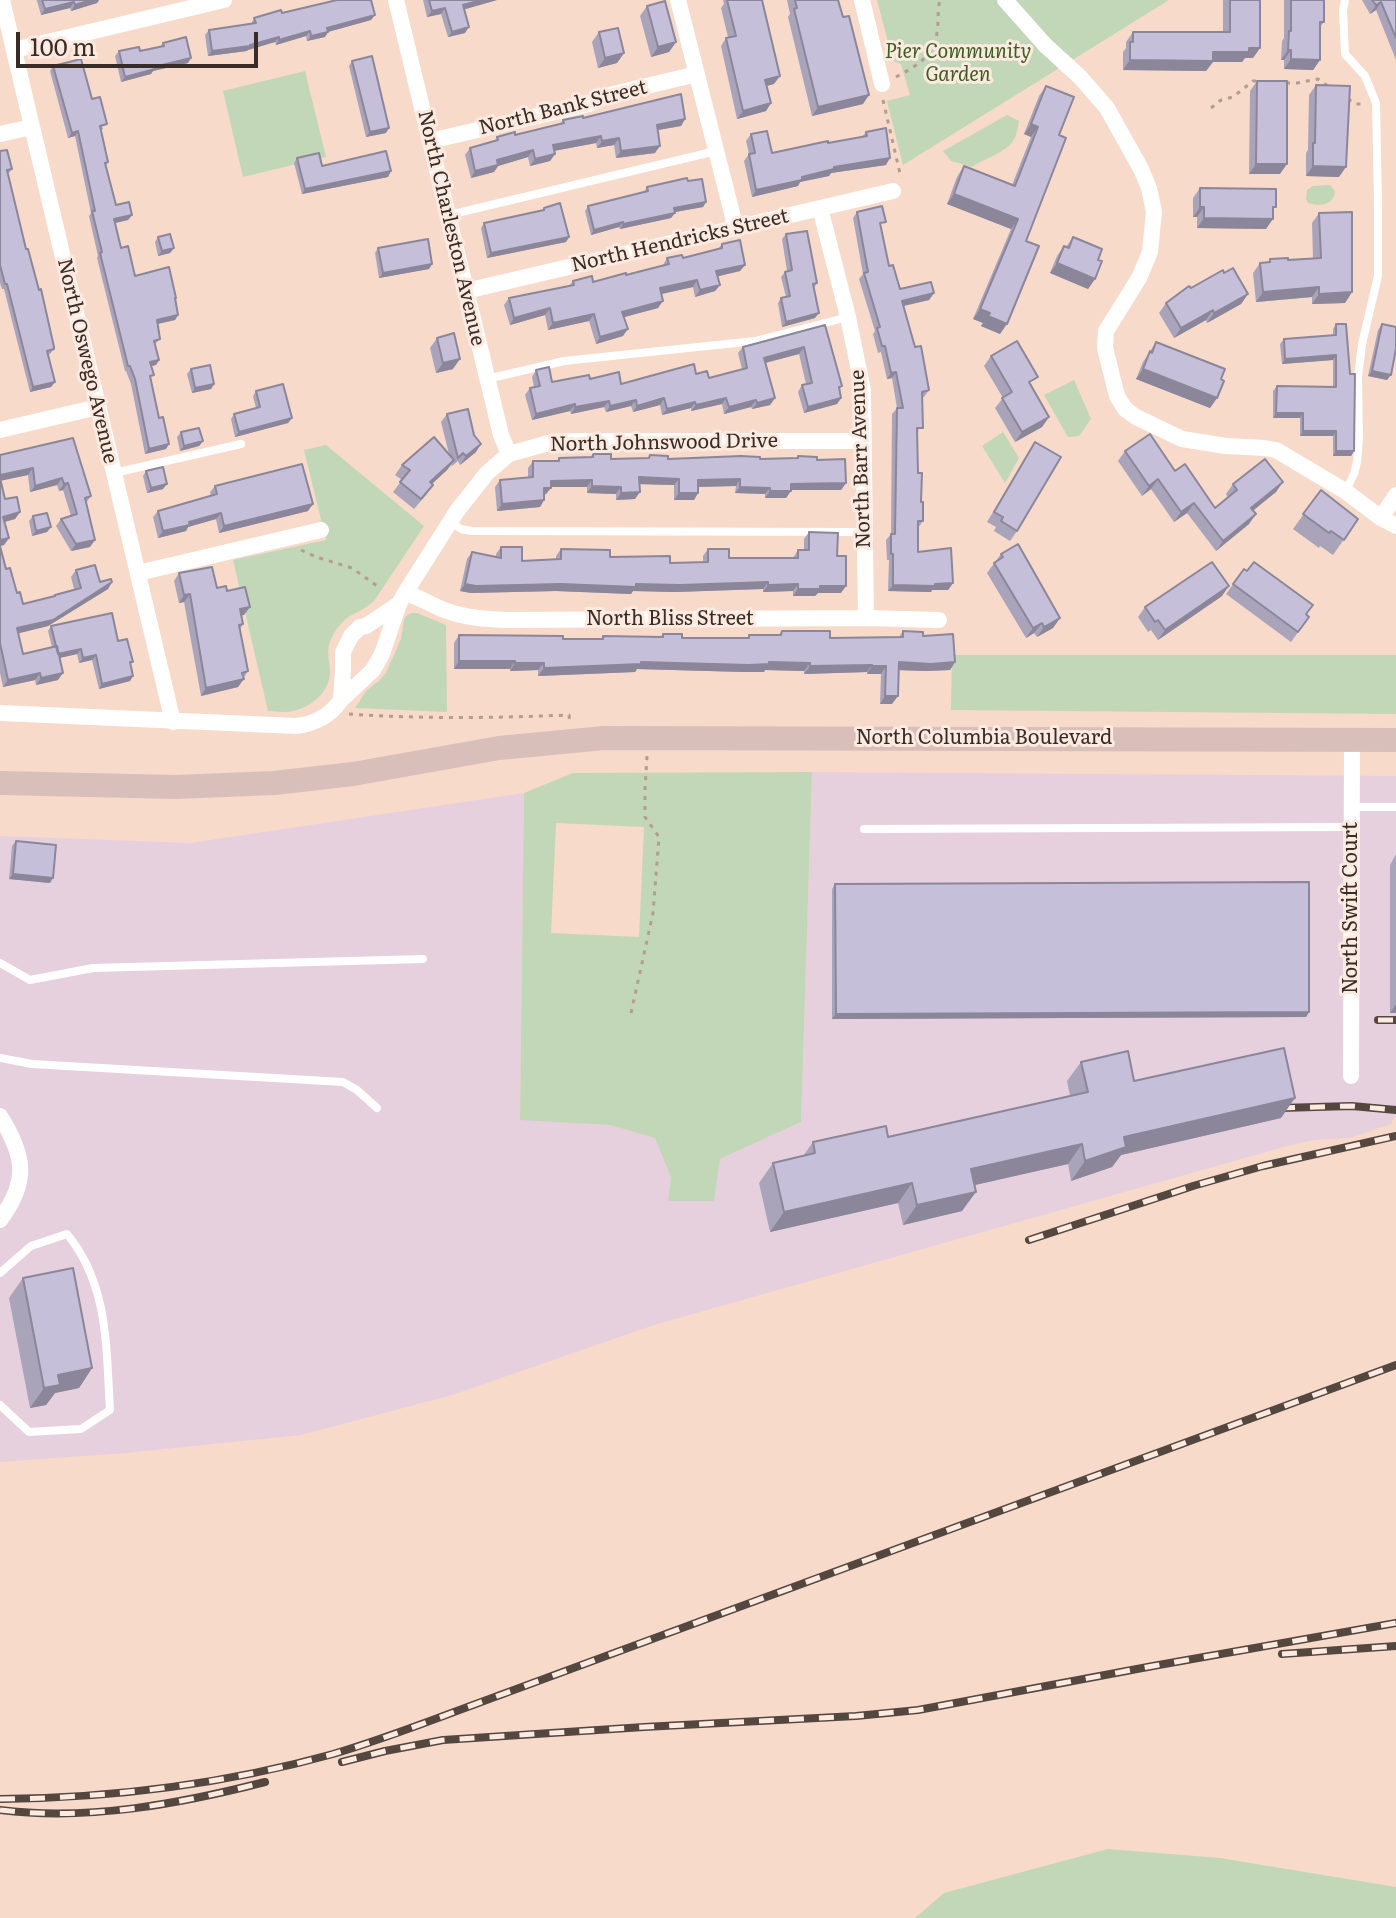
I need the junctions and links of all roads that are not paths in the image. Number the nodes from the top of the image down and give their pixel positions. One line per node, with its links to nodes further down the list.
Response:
1 (2, 0): 8 (street, North Oswego Avenue)
2 (224, 0): 8 (street)
3 (396, 0): 13 (street, North Charleston Avenue)
4 (678, 0): 9 (street)
5 (862, 0): 10 (street)
6 (1005, 0): 28 (street)
7 (1345, 0): 28 (lane)
8 (14, 50): 11 (street, North Oswego Avenue)
9 (697, 74): 13 (street, North Bank Street); 14 (street)
10 (882, 84)
11 (32, 127): 12 (street); 22 (street, North Oswego Avenue)
12 (0, 134)
13 (430, 141): 17 (street, North Charleston Avenue)
14 (716, 151): 17 (lane); 18 (street)
15 (893, 191): 16 (street, North Hendricks Street)
16 (820, 208): 18 (street, North Hendricks Street); 20 (street, North Barr Avenue)
17 (447, 216): 19 (street, North Charleston Avenue)
18 (736, 229): 19 (street, North Hendricks Street)
19 (466, 291): 21 (street, North Charleston Avenue)
20 (848, 317): 21 (lane); 24 (street, North Barr Avenue)
21 (487, 379): 26 (street, North Charleston Avenue)
22 (98, 407): 23 (street); 27 (street, North Oswego Avenue)
23 (0, 430)
24 (864, 441): 26 (street, North Johnswood Drive); 33 (street, North Barr Avenue)
25 (241, 444): 27 (lane)
26 (509, 454): 30 (street, North Johnswood Drive)
27 (114, 473): 34 (street, North Oswego Avenue)
28 (1345, 491): 31 (street)
29 (1396, 495): 31 (street)
30 (450, 522): 33 (lane); 35 (street, North Johnswood Drive)
31 (1388, 522)
32 (321, 530): 34 (street)
33 (865, 532): 36 (street, North Barr Avenue)
34 (138, 573): 44 (street, North Oswego Avenue)
35 (402, 598): 36 (street, North Bliss Street); 38 (street, North Johnswood Drive); 39 (street, North Johnswood Drive)
36 (866, 618): 37 (street, North Bliss Street)
37 (939, 620)
38 (366, 626): 39 (street); 40 (street, North Johnswood Drive)
39 (387, 640): 41 (street, North Johnswood Drive)
40 (343, 666): 41 (street); 42 (street, North Johnswood Drive)
41 (366, 676): 42 (street, North Johnswood Drive)
42 (344, 707): 44 (street, North Johnswood Drive)
43 (0, 713): 44 (street, North Johnswood Drive)
44 (173, 722)
45 (1352, 739): 46 (main road, North Columbia Boulevard); 47 (main road, North Columbia Boulevard); 48 (street, North Swift Court)
46 (1396, 740)
47 (0, 783)
48 (1351, 807): 49 (lane); 50 (street, North Swift Court)
49 (1396, 807)
50 (1352, 827): 51 (lane); 55 (street, North Swift Court)
51 (864, 829)
52 (423, 959): 53 (lane)
53 (0, 963)
54 (0, 1058): 56 (lane)
55 (1351, 1076)
56 (377, 1108)
57 (0, 1116): 58 (street)
58 (0, 1220)
59 (0, 1273): 60 (lane)
60 (0, 1405)

